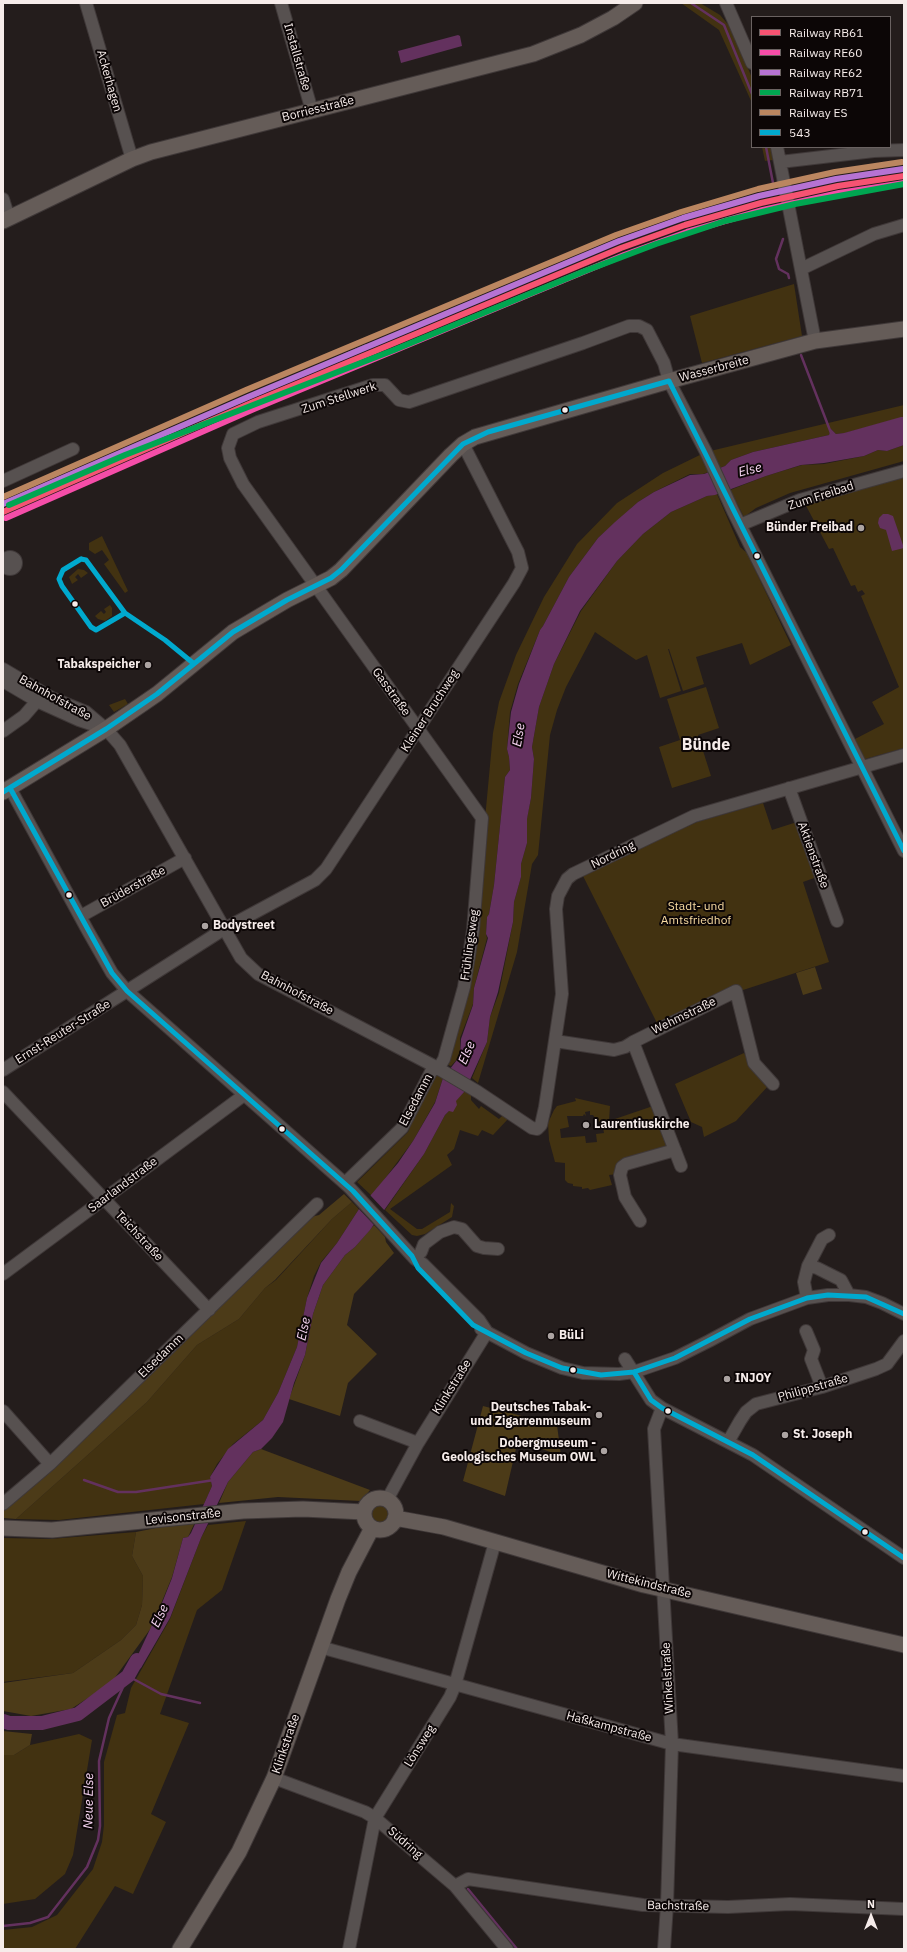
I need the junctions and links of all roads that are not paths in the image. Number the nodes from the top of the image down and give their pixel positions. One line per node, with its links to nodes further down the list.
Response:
1 (86, 3): 9 (street, Ackerhagen)
2 (281, 3): 6 (street, Installstraße)
3 (635, 3): 6 (main road, Borriesstraße)
4 (726, 3): 5 (street)
5 (751, 61)
6 (312, 111): 9 (main road, Borriesstraße)
7 (777, 148): 10 (street)
8 (904, 150): 10 (street)
9 (132, 159): 12 (main road, Borriesstraße)
10 (780, 162): 14 (street)
11 (3, 199): 12 (street)
12 (6, 220)
13 (904, 225): 14 (street)
14 (800, 269): 16 (street)
15 (904, 329): 16 (main road, Wasserbreite)
16 (815, 341): 17 (main road, Wasserbreite)
17 (669, 381): 18 (main road, Wasserbreite); 22 (street); 23 (street, Zum Stellwerk)
18 (464, 444): 23 (main road, Wasserbreite); 28 (street, Kleiner Bruchweg)
19 (73, 449): 21 (street)
20 (904, 471): 22 (street, Zum Freibad)
21 (3, 481)
22 (740, 525): 31 (street)
23 (316, 585): 27 (main road, Wasserbreite); 28 (street, Gasstraße)
24 (3, 670): 27 (street, Bahnhofstraße)
25 (3, 681): 26 (street, Bahnhofstraße)
26 (37, 701): 27 (street, Bahnhofstraße); 29 (street)
27 (106, 728): 33 (main road, Wasserbreite); 36 (street, Bahnhofstraße)
28 (418, 729): 34 (street, Gasstraße); 39 (street, Kleiner Bruchweg)
29 (3, 731)
30 (904, 755): 31 (street, Nordring)
31 (862, 767): 32 (street, Nordring); 35 (street)
32 (789, 788): 38 (street, Aktienstraße); 41 (street, Nordring)
33 (6, 790): 37 (street)
34 (482, 818): 43 (street, Frühlingsweg)
35 (904, 851)
36 (185, 858): 37 (street, Brüderstraße); 39 (street, Bahnhofstraße)
37 (80, 916): 40 (street)
38 (837, 921)
39 (224, 929): 40 (street, Ernst-Reuter-Straße); 43 (street, Bahnhofstraße)
40 (127, 991): 44 (street, Ernst-Reuter-Straße); 47 (street)
41 (555, 1041): 42 (street, Wehmstraße); 48 (street, Nordring)
42 (633, 1042): 45 (street, Wehmstraße); 49 (street)
43 (438, 1069): 48 (street, Bahnhofstraße); 51 (street, Elsedamm)
44 (3, 1070)
45 (773, 1084)
46 (3, 1092): 52 (street, Teichstraße)
47 (244, 1095): 51 (street); 52 (street, Saarlandstraße)
48 (538, 1133)
49 (675, 1150): 50 (street); 54 (street)
50 (681, 1166)
51 (349, 1187): 57 (street)
52 (104, 1199): 59 (street, Saarlandstraße); 62 (street, Teichstraße)
53 (317, 1204): 62 (street, Elsedamm)
54 (640, 1221)
55 (829, 1235): 58 (street)
56 (498, 1249): 57 (street)
57 (416, 1256): 65 (street)
58 (808, 1266): 60 (street); 61 (street)
59 (3, 1274)
60 (849, 1295): 61 (street); 63 (street)
61 (807, 1298): 68 (street)
62 (209, 1310): 75 (street, Elsedamm)
63 (904, 1314)
64 (806, 1331): 69 (street)
65 (487, 1332): 68 (street); 74 (street, Klinkstraße)
66 (904, 1341): 69 (street, Philippstraße)
67 (625, 1359): 68 (street)
68 (634, 1372): 70 (street)
69 (822, 1387): 73 (street, Philippstraße)
70 (662, 1408): 73 (street); 84 (street, Winkelstraße)
71 (3, 1411): 75 (street)
72 (360, 1421): 74 (street)
73 (728, 1442): 83 (street)
74 (418, 1443): 76 (street, Klinkstraße)
75 (50, 1464): 77 (street, Elsedamm)
76 (387, 1500): 78 (main road); 79 (main road)
77 (3, 1504)
78 (364, 1512): 80 (main road, Levisonstraße); 81 (main road)
79 (395, 1518): 81 (main road); 82 (main road, Wittekindstraße)
80 (3, 1528)
81 (372, 1528): 86 (main road, Klinkstraße)
82 (495, 1542): 84 (main road, Wittekindstraße); 87 (street, Lönsweg)
83 (904, 1558)
84 (663, 1589): 85 (main road, Wittekindstraße); 88 (street, Winkelstraße)
85 (904, 1645)
86 (320, 1647): 87 (street, Haßkampstraße); 90 (main road, Klinkstraße)
87 (455, 1685): 88 (street, Haßkampstraße); 91 (street, Lönsweg)
88 (672, 1744): 89 (street, Haßkampstraße); 93 (street, Winkelstraße)
89 (904, 1776)
90 (274, 1778): 91 (street, Südring); 95 (main road, Klinkstraße)
91 (376, 1818): 92 (street, Südring); 96 (street, Lönsweg)
92 (454, 1886): 93 (street, Bachstraße); 97 (street, Südring)
93 (667, 1905): 94 (street, Bachstraße); 98 (street, Winkelstraße)
94 (904, 1909)
95 (180, 1949)
96 (349, 1949)
97 (507, 1949)
98 (664, 1949)

